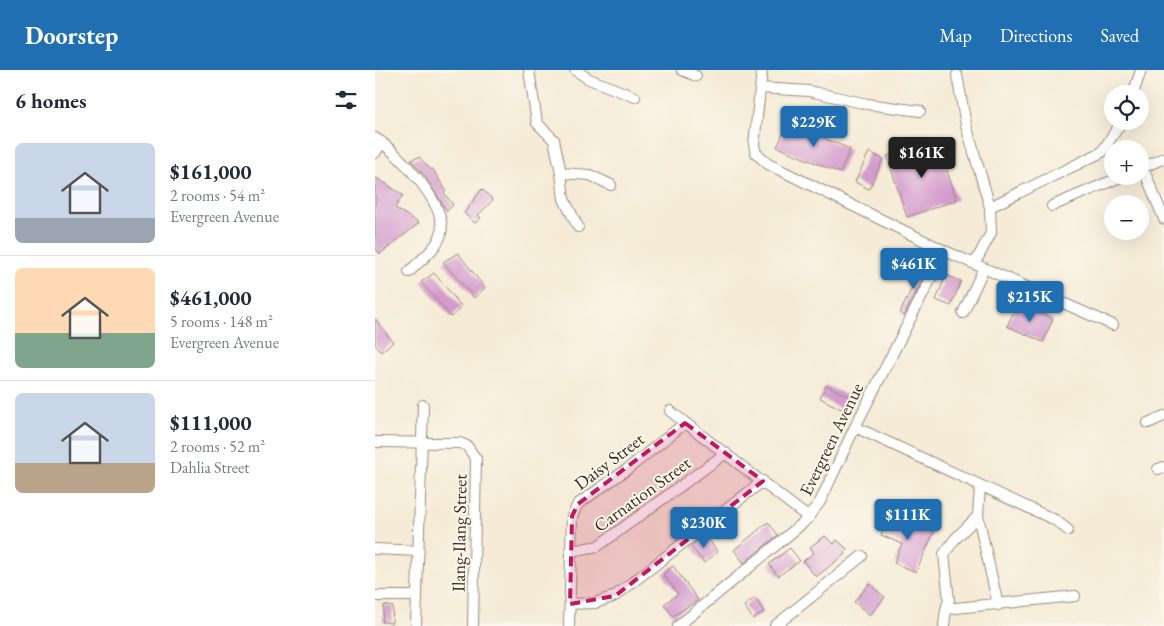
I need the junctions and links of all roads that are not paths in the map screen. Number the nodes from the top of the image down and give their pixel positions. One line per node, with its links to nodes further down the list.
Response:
1 (529, 70): 17 (street)
2 (575, 70): 10 (street)
3 (682, 70): 7 (street)
4 (762, 70): 9 (street)
5 (1141, 70): 8 (street)
6 (957, 75): 22 (street)
7 (695, 76)
8 (1136, 85)
9 (760, 88): 11 (street); 25 (street)
10 (635, 97)
11 (920, 111)
12 (1117, 130): 22 (street)
13 (378, 140): 14 (street); 27 (street)
14 (375, 153)
15 (1164, 158): 16 (street)
16 (1149, 165)
17 (561, 173): 19 (street); 24 (street)
18 (1104, 184): 21 (street)
19 (611, 185)
20 (1149, 185): 23 (street)
21 (1052, 206)
22 (990, 207): 26 (street)
23 (1164, 219)
24 (578, 227)
25 (945, 250): 26 (street); 35 (street, Evergreen Avenue)
26 (979, 265): 28 (street); 29 (street)
27 (409, 272)
28 (963, 313)
29 (1113, 325)
30 (423, 405): 37 (street)
31 (670, 411): 33 (street)
32 (1164, 416): 34 (street)
33 (685, 423): 38 (street); 46 (street, Daisy Street)
34 (1148, 423)
35 (855, 426): 40 (street); 42 (street, Evergreen Avenue)
36 (375, 442): 37 (street, Ilang-Ilang Street)
37 (422, 443): 45 (street); 55 (street, Ilang-Ilang Street)
38 (726, 453): 39 (street); 46 (street, Carnation Street)
39 (763, 481): 42 (street); 51 (street)
40 (980, 486): 41 (street); 43 (street)
41 (978, 516): 52 (street); 53 (street)
42 (809, 518): 57 (street, Evergreen Avenue)
43 (1068, 530)
44 (375, 549): 45 (street)
45 (419, 551): 49 (street)
46 (571, 551): 51 (street, Daisy Street)
47 (862, 556): 58 (street)
48 (375, 596): 49 (street)
49 (417, 596): 54 (street)
50 (1075, 596): 52 (street)
51 (570, 604): 56 (street, Daisy Street)
52 (998, 605): 53 (street)
53 (946, 609): 59 (street)
54 (417, 626)
55 (473, 626)
56 (569, 626)
57 (678, 626)
58 (775, 626)
59 (944, 626)

